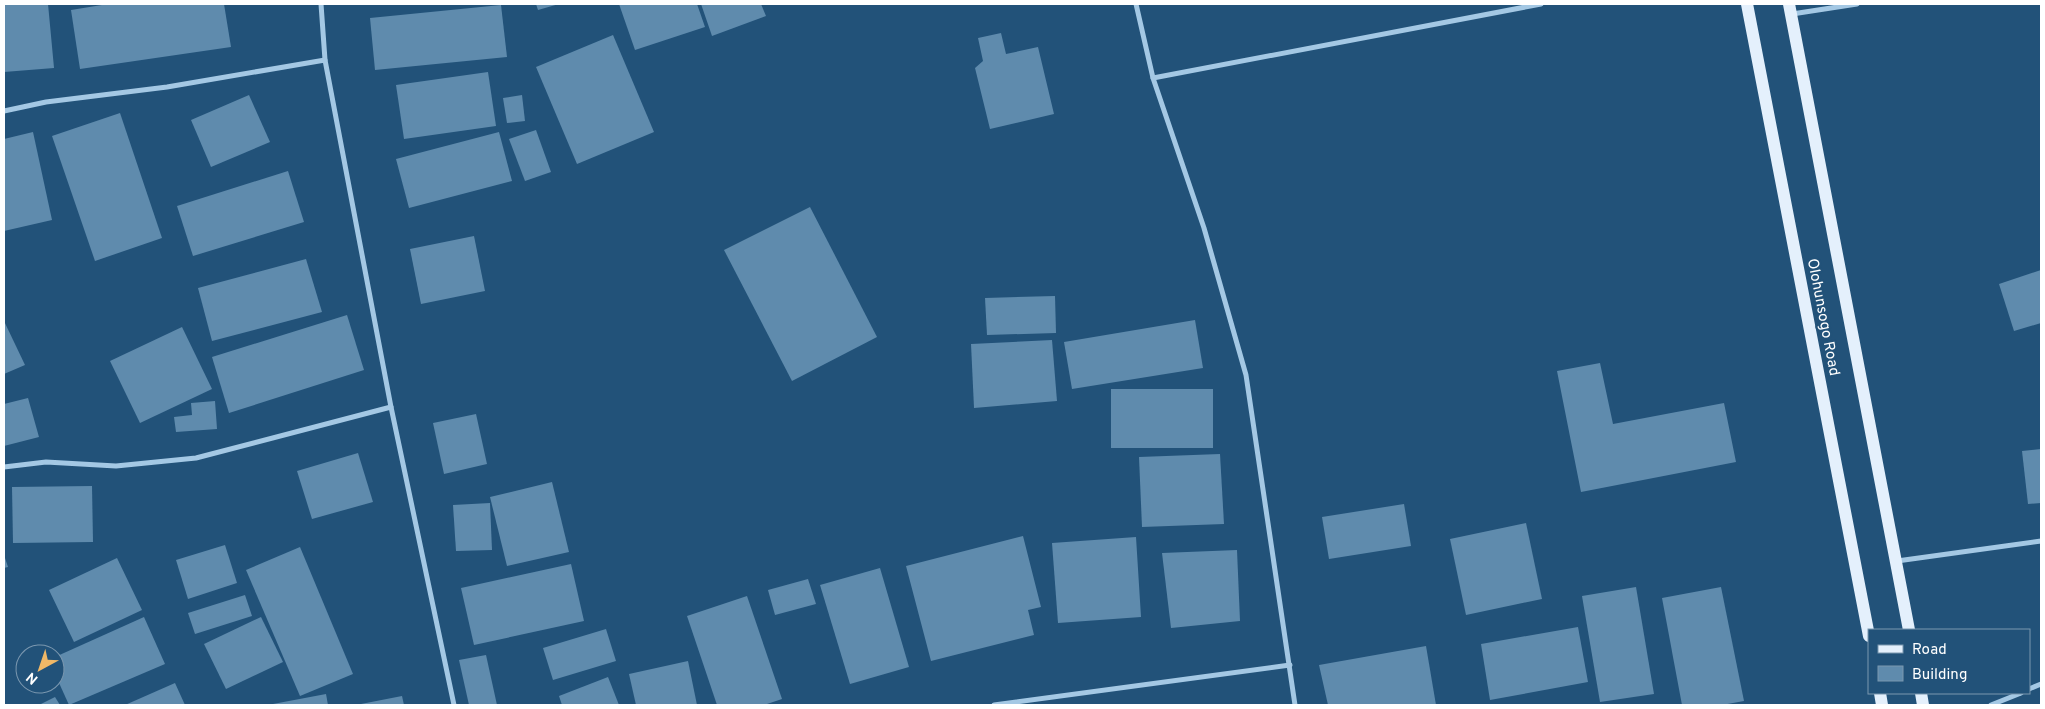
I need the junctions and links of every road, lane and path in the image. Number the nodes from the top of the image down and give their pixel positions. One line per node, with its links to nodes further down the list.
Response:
1 (321, 4): 7 (street)
2 (1136, 4): 8 (street)
3 (1541, 4): 8 (street)
4 (1746, 4): 15 (main road, Olohunsogo Road)
5 (1857, 4): 6 (street)
6 (1790, 9): 13 (main road, Olohunsogo Road)
7 (325, 60): 9 (street); 10 (street)
8 (1153, 78): 16 (street)
9 (4, 111)
10 (391, 407): 11 (street); 18 (street)
11 (4, 467)
12 (2041, 541): 13 (street)
13 (1897, 561): 14 (main road, Olohunsogo Road)
14 (1909, 629)
15 (1868, 631)
16 (1290, 664): 19 (street); 20 (street)
17 (2018, 694): 21 (street)
18 (454, 705)
19 (994, 705)
20 (1295, 705)
21 (1991, 705)

